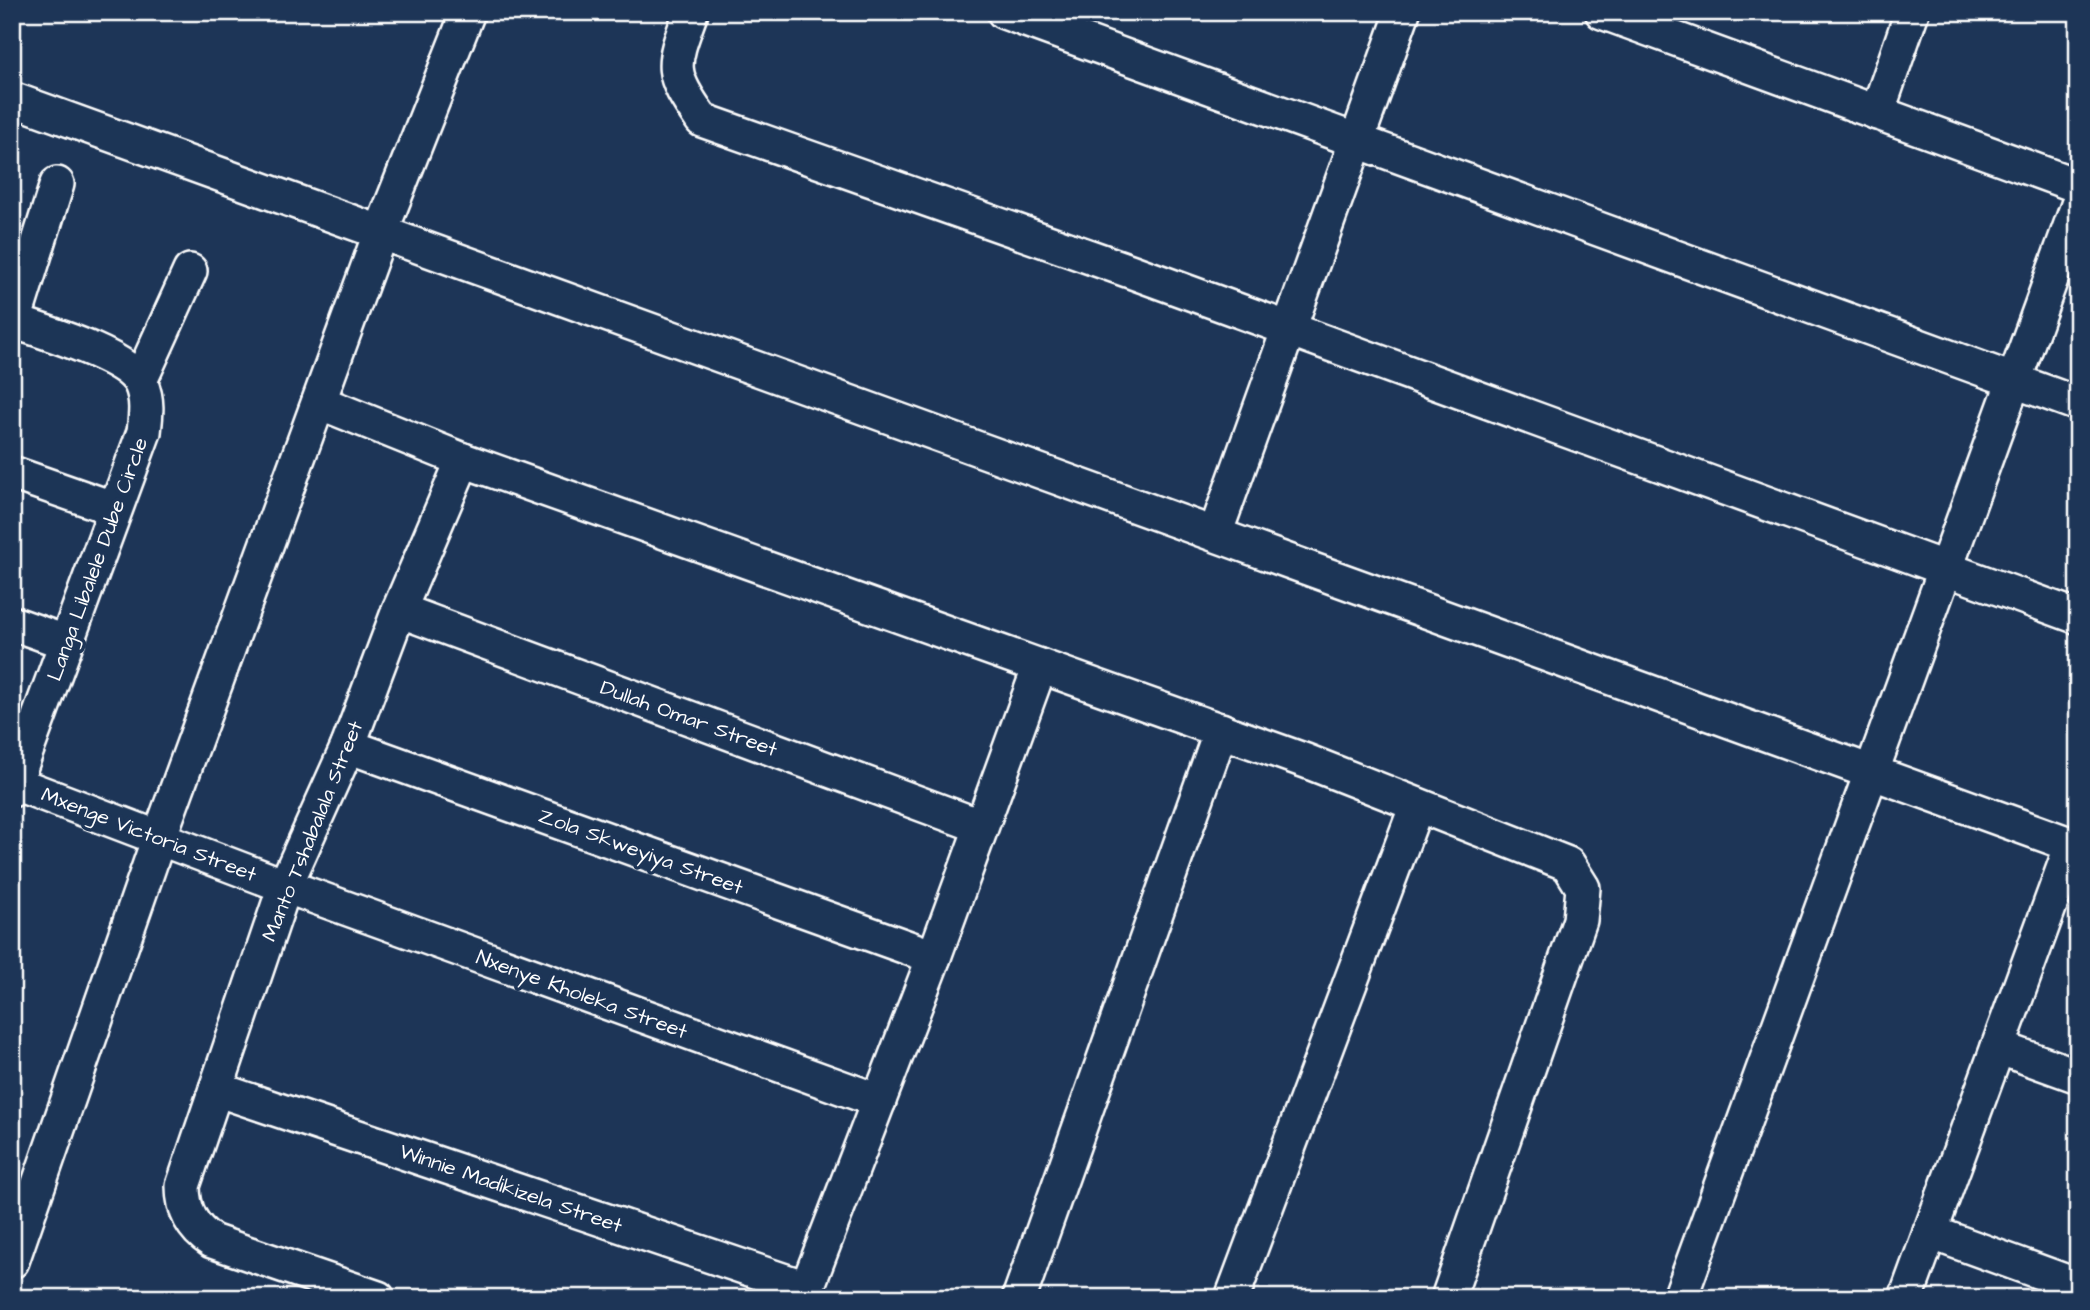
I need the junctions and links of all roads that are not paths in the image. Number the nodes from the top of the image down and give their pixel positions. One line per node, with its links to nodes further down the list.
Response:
1 (691, 12): 16 (street)
2 (1004, 12): 9 (street)
3 (1403, 12): 9 (street)
4 (1602, 12): 8 (street)
5 (1912, 12): 8 (street)
6 (459, 15): 13 (street)
7 (12, 99): 13 (street)
8 (1877, 113): 11 (street)
9 (1357, 141): 16 (street); 18 (street)
10 (57, 184): 15 (street)
11 (2078, 186)
12 (2078, 205): 18 (street)
13 (380, 234): 19 (street); 24 (street)
14 (190, 271): 17 (street)
15 (13, 321): 17 (street)
16 (1289, 330): 24 (street); 25 (street)
17 (140, 381): 23 (street, Langa Libalele Dube Circle)
18 (2014, 381): 20 (street); 25 (street)
19 (319, 402): 21 (street); 37 (street)
20 (2078, 404)
21 (463, 460): 26 (street, Manto Tshabalala Street); 30 (street)
22 (12, 473): 23 (street)
23 (115, 509): 29 (street, Langa Libalele Dube Circle)
24 (1215, 534): 33 (street)
25 (1946, 569): 27 (street); 33 (street)
26 (399, 610): 32 (street, Manto Tshabalala Street); 36 (street, Dullah Omar Street)
27 (2078, 617)
28 (12, 624): 29 (street)
29 (65, 642): 34 (street, Langa Libalele Dube Circle)
30 (1040, 666): 31 (street); 36 (street)
31 (1221, 730): 35 (street); 50 (street)
32 (348, 746): 39 (street, Manto Tshabalala Street); 40 (street, Zola Skweyiya Street)
33 (1872, 773): 38 (street); 53 (street)
34 (13, 785): 37 (street, Mxenge Victoria Street)
35 (1417, 804): 51 (street); 52 (street)
36 (979, 826): 40 (street)
37 (159, 838): 39 (street, Mxenge Victoria Street); 46 (street)
38 (2075, 846): 41 (street)
39 (285, 886): 43 (street, Manto Tshabalala Street); 44 (street, Nxenye Kholeka Street)
40 (934, 957): 44 (street)
41 (1998, 1046): 42 (street); 45 (street)
42 (2078, 1076)
43 (216, 1089): 48 (street, Winnie Madikizela Street); 49 (street, Manto Tshabalala Street)
44 (879, 1101): 48 (street)
45 (1930, 1232): 47 (street); 54 (street)
46 (12, 1261)
47 (2078, 1286)
48 (804, 1293)
49 (378, 1298)
50 (1019, 1298)
51 (1232, 1298)
52 (1448, 1298)
53 (1680, 1298)
54 (1906, 1298)

